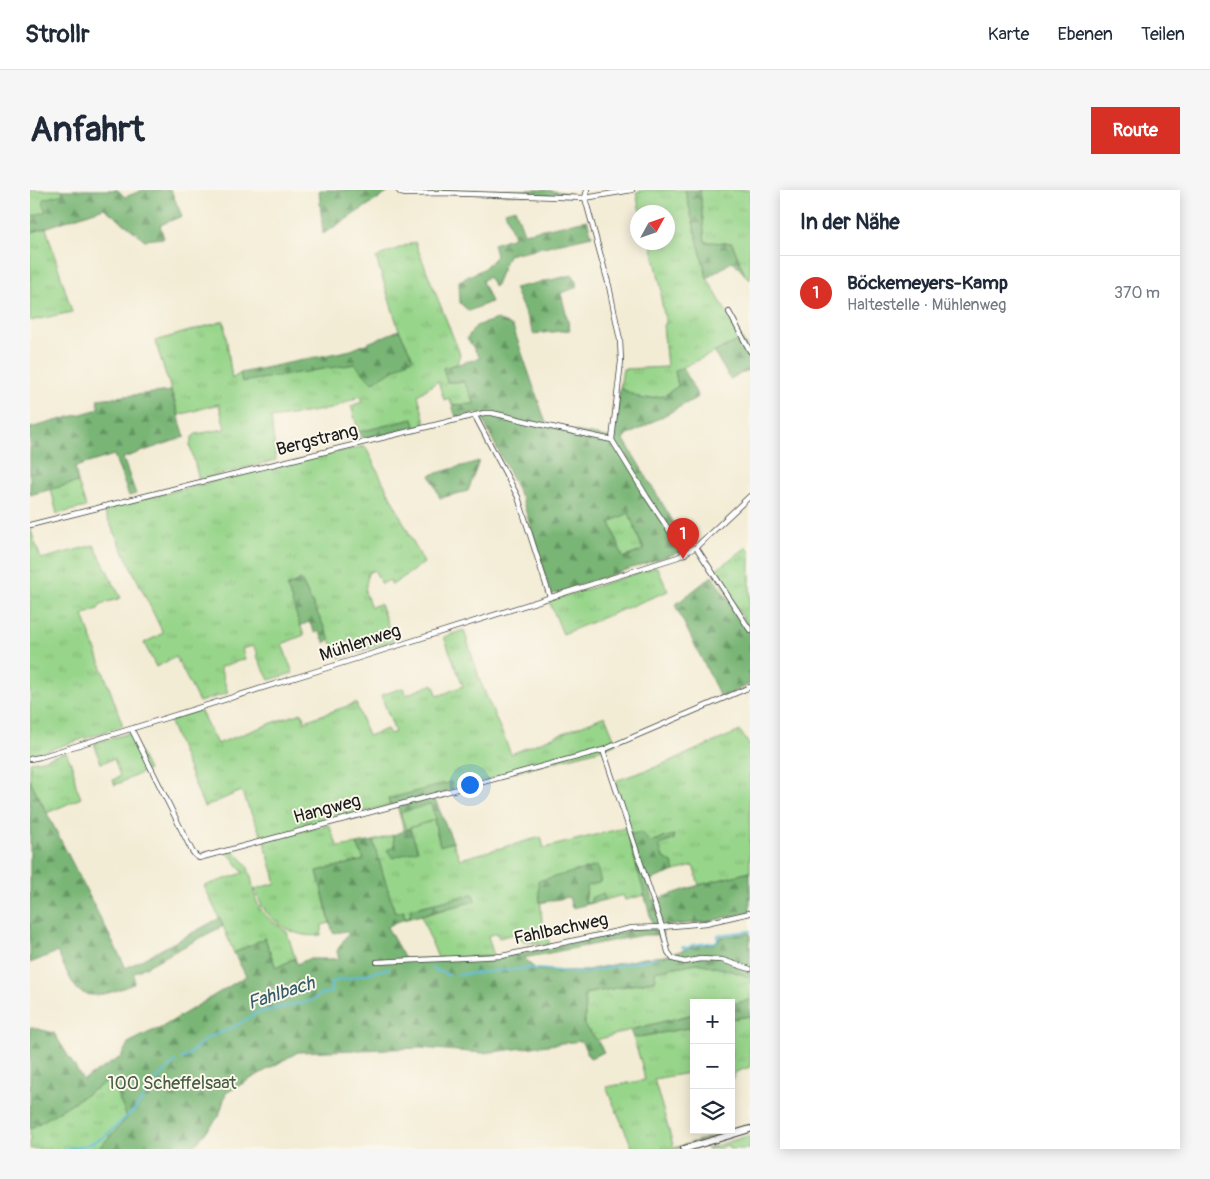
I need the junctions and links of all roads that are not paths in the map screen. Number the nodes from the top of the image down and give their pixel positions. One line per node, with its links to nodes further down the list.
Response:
1 (587, 190): 4 (street)
2 (632, 190): 4 (street)
3 (399, 191): 4 (street)
4 (585, 198): 8 (street)
5 (729, 312): 6 (street)
6 (750, 351)
7 (475, 416): 8 (street, Bergstrang); 10 (street, Bergstrang); 13 (street)
8 (612, 440): 12 (street)
9 (750, 496): 11 (street, Mühlenweg)
10 (30, 525)
11 (696, 547): 12 (street, Mühlenweg); 14 (street)
12 (685, 554): 13 (street, Mühlenweg)
13 (550, 598): 16 (street, Mühlenweg)
14 (750, 630)
15 (750, 686): 17 (street, Hangweg)
16 (132, 730): 17 (street, Hangweg); 18 (street, Mühlenweg)
17 (603, 750): 20 (street)
18 (30, 759)
19 (750, 913): 20 (street, Fahlbachweg)
20 (662, 927): 21 (street, Fahlbachweg); 22 (street)
21 (377, 962)
22 (750, 969)
23 (750, 1129): 24 (street)
24 (684, 1149)

